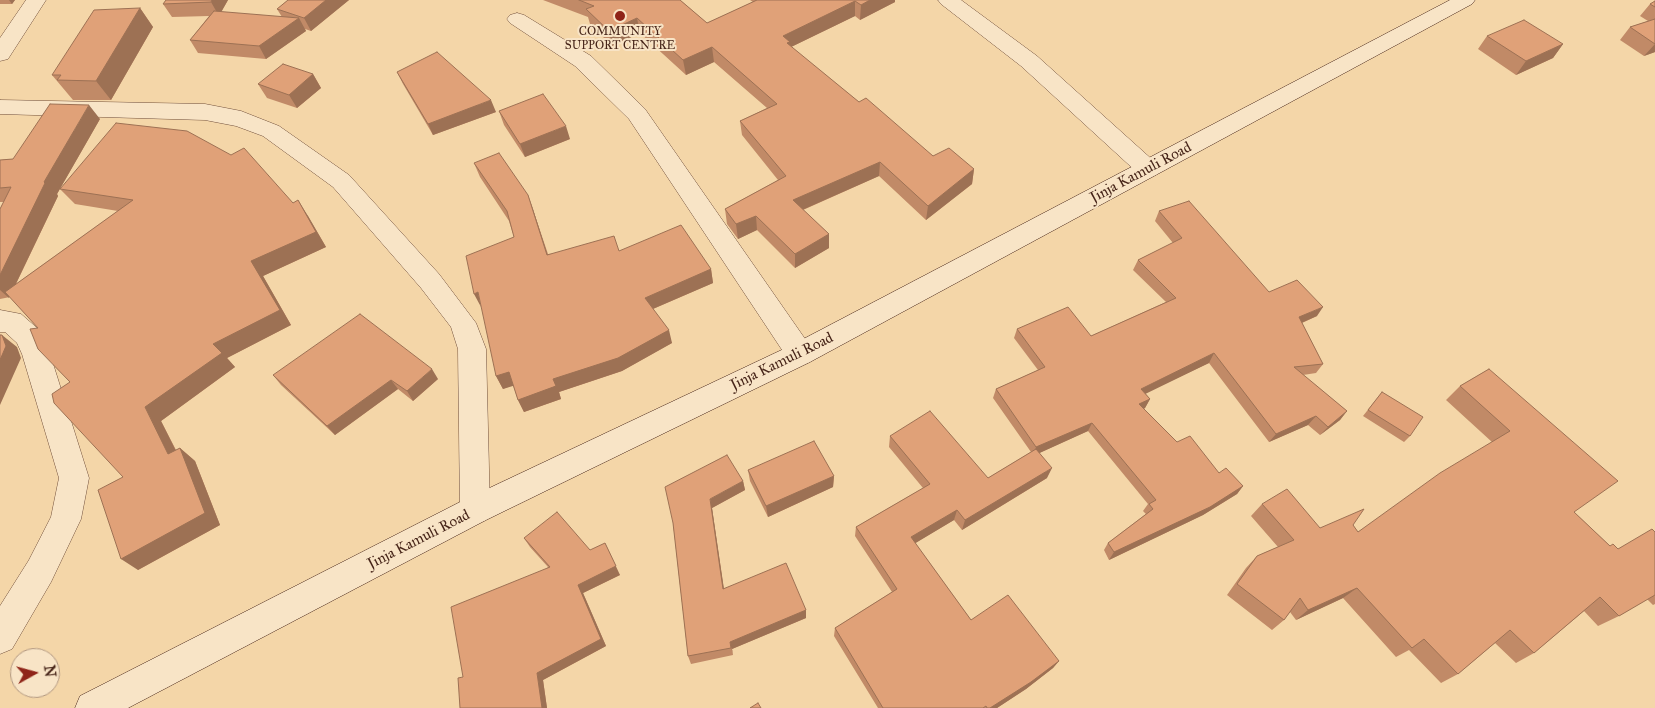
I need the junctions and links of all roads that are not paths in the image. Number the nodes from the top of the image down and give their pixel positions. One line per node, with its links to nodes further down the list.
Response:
1 (36, 0): 5 (street)
2 (948, 0): 7 (street)
3 (1465, 0): 7 (street, Jinja Kamuli Road)
4 (516, 19): 9 (street)
5 (0, 54)
6 (0, 107): 10 (street)
7 (1148, 169): 9 (street, Jinja Kamuli Road)
8 (0, 321): 11 (street)
9 (800, 354): 10 (street, Jinja Kamuli Road)
10 (475, 510): 12 (street, Jinja Kamuli Road)
11 (0, 637)
12 (92, 708)

